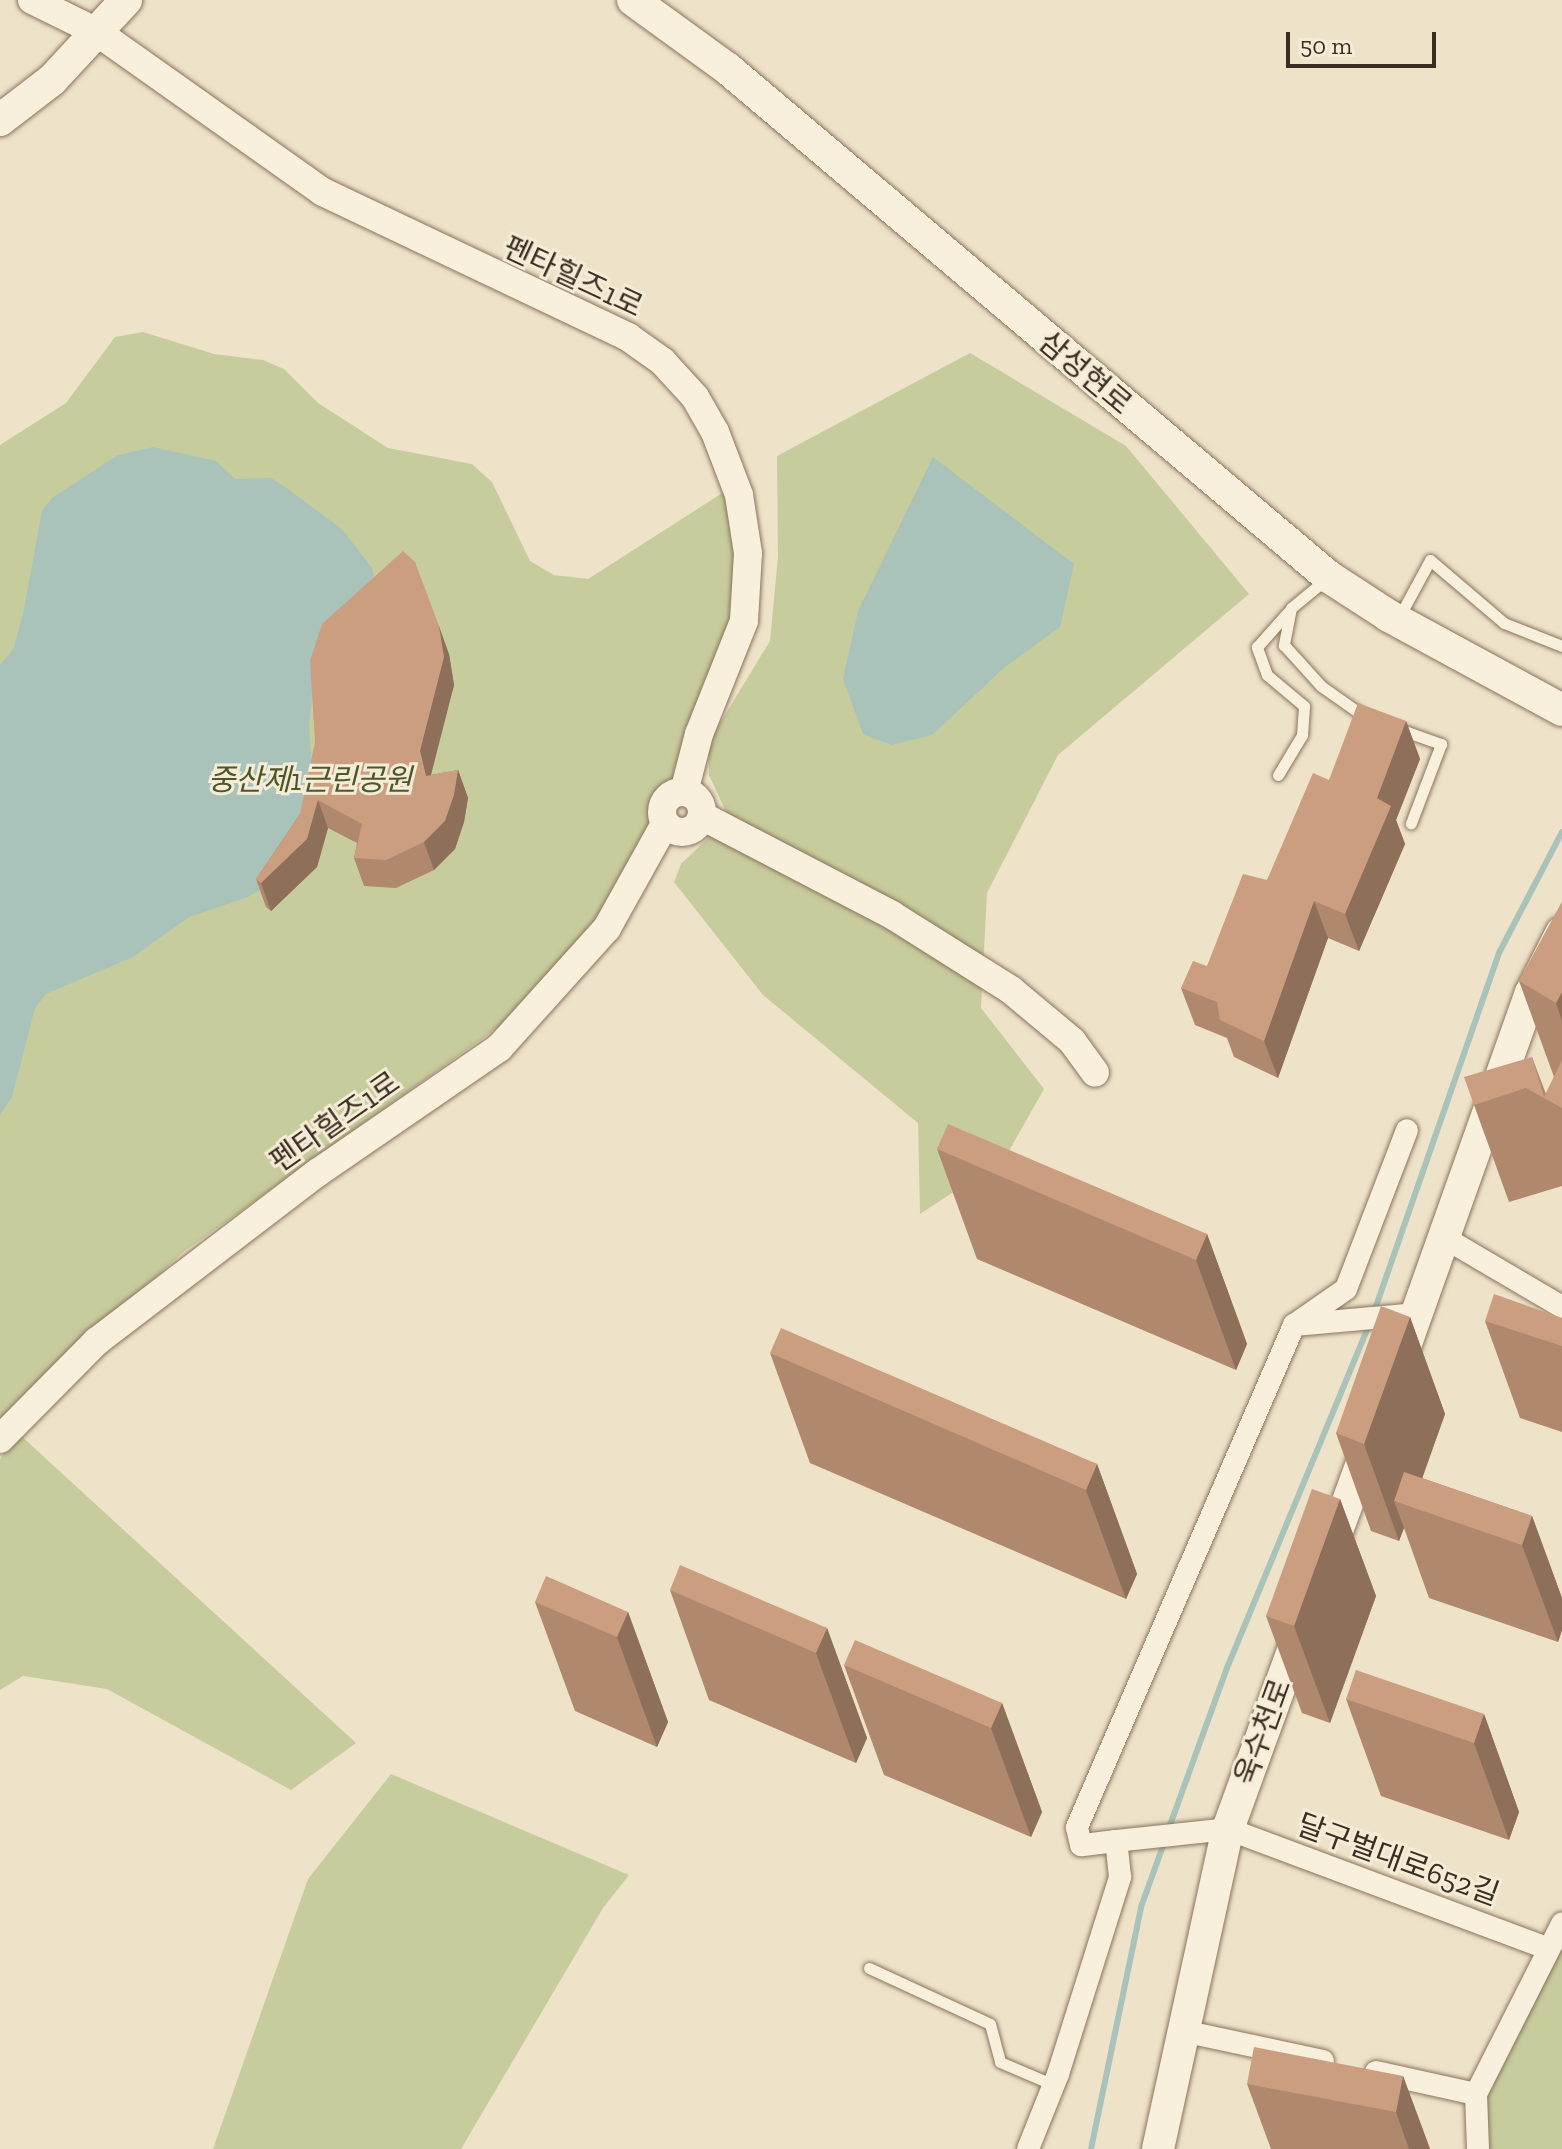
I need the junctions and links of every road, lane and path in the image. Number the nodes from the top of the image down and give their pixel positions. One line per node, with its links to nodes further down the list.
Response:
1 (32, 0): 4 (street, 펜타힐즈1로)
2 (126, 0): 4 (main road)
3 (633, 0): 6 (main road, 삼성현로)
4 (97, 32): 5 (main road); 12 (street, 펜타힐즈1로)
5 (0, 120)
6 (1329, 577): 7 (lane); 8 (main road, 삼성현로)
7 (1291, 608): 11 (lane); 14 (lane)
8 (1398, 620): 9 (lane); 10 (main road, 삼성현로)
9 (1562, 646)
10 (1562, 710)
11 (1278, 775)
12 (684, 792): 13 (street); 15 (street)
13 (702, 816): 15 (street); 17 (street)
14 (1411, 823)
15 (665, 824): 23 (street, 펜타힐즈1로)
16 (1562, 932): 19 (main road, 욱수천로)
17 (1095, 1073)
18 (1407, 1130): 22 (street)
19 (1445, 1238): 20 (street); 21 (main road, 욱수천로)
20 (1562, 1307)
21 (1417, 1315): 22 (street); 24 (main road, 욱수천로)
22 (1294, 1325): 25 (street)
23 (0, 1439)
24 (1228, 1829): 25 (street); 27 (street, 달구벌대로652길); 29 (main road, 욱수천로)
25 (1116, 1841): 30 (street)
26 (1562, 1924): 27 (street)
27 (1547, 1948): 31 (street)
28 (869, 1968): 30 (lane)
29 (1183, 2031): 31 (street); 33 (main road, 욱수천로)
30 (1054, 2085): 32 (street)
31 (1476, 2094): 34 (street)
32 (1028, 2149)
33 (1158, 2149)
34 (1478, 2149)

